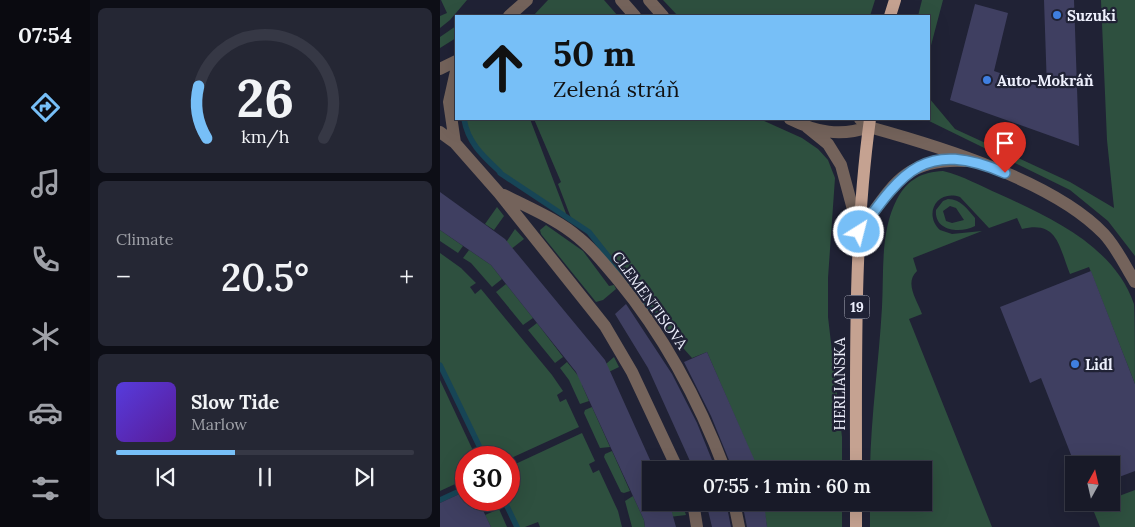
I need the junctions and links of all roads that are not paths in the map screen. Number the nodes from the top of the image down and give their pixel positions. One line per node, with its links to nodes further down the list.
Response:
1 (510, 0): 6 (street)
2 (526, 0): 7 (street)
3 (621, 0): 8 (street)
4 (649, 0): 9 (street)
5 (895, 0): 10 (main road)
6 (510, 15)
7 (511, 15)
8 (634, 15)
9 (662, 15)
10 (890, 15)
11 (455, 62): 12 (street)
12 (440, 69)
13 (455, 75): 18 (street)
14 (792, 120): 16 (street)
15 (866, 122): 16 (street); 19 (street); 21 (main road, HERLIANSKA / 19)
16 (807, 127): 21 (street)
17 (440, 132): 18 (street, CLEMENTISOVA)
18 (455, 143): 20 (street, CLEMENTISOVA)
19 (978, 162): 21 (street); 22 (street)
20 (499, 193): 23 (street, CLEMENTISOVA); 24 (street, CLEMENTISOVA)
21 (859, 232): 25 (main road, HERLIANSKA / 19)
22 (1135, 282)
23 (674, 461)
24 (721, 461)
25 (856, 461)
26 (694, 511): 29 (street)
27 (736, 511): 30 (street)
28 (856, 511): 31 (main road)
29 (697, 527)
30 (739, 527)
31 (856, 527)

